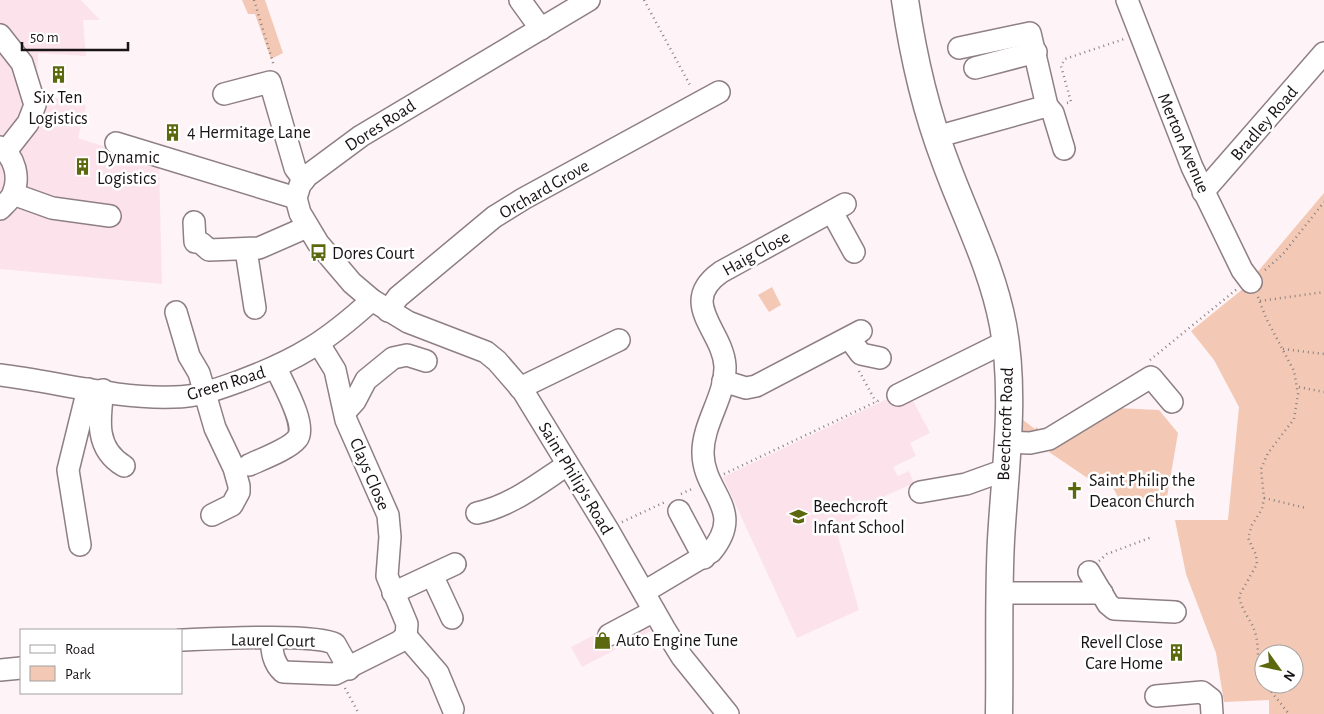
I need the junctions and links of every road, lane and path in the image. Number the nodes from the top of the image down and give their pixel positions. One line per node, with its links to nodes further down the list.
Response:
1 (520, 0): 6 (street)
2 (589, 0): 6 (street, Dores Road)
3 (644, 0): 15 (path)
4 (905, 0): 17 (main road, Beechcroft Road)
5 (1127, 0): 7 (street, Merton Avenue)
6 (540, 29): 21 (street, Dores Road)
7 (1139, 33): 16 (path); 22 (street, Merton Avenue)
8 (0, 35): 20 (street)
9 (959, 48): 10 (street)
10 (1036, 52): 12 (street); 16 (street)
11 (1324, 53): 22 (street, Bradley Road)
12 (975, 68)
13 (719, 92): 15 (street, Orchard Grove)
14 (224, 94): 21 (street)
15 (699, 102): 33 (street, Orchard Grove)
16 (1047, 106): 17 (street); 19 (street)
17 (936, 137): 37 (main road, Beechcroft Road)
18 (116, 143): 21 (street)
19 (1064, 148)
20 (3, 149): 23 (street)
21 (300, 189): 27 (street)
22 (1203, 192): 30 (street, Merton Avenue)
23 (7, 201): 25 (street)
24 (1324, 202): 30 (path)
25 (110, 216)
26 (194, 222): 28 (street)
27 (307, 227): 28 (street); 33 (street)
28 (241, 250): 34 (street)
29 (854, 252): 46 (street, Haig Close)
30 (1253, 279): 32 (path); 43 (path)
31 (1324, 292): 32 (path)
32 (1260, 301): 39 (path)
33 (380, 306): 38 (street, Green Road); 48 (street, Saint Philip's Road)
34 (255, 308)
35 (176, 312): 51 (street)
36 (619, 340): 48 (street)
37 (1006, 342): 52 (street); 55 (main road, Beechcroft Road)
38 (319, 344): 44 (street, Green Road); 54 (street, Clays Close)
39 (1282, 349): 40 (path); 47 (path)
40 (1324, 354)
41 (880, 358): 46 (street)
42 (426, 361): 54 (street)
43 (1148, 361)
44 (276, 368): 51 (street, Green Road); 56 (street)
45 (0, 375): 49 (street, Green Road)
46 (723, 381): 60 (street, Haig Close)
47 (1298, 387): 50 (path); 62 (path)
48 (520, 388): 57 (street, Saint Philip's Road)
49 (96, 389): 51 (street, Green Road); 58 (street); 69 (street)
50 (1324, 392)
51 (204, 393): 66 (street)
52 (898, 395): 60 (path)
53 (1172, 402): 55 (street)
54 (345, 412): 75 (street, Clays Close)
55 (1007, 442): 59 (main road, Beechcroft Road)
56 (249, 465)
57 (567, 465): 65 (street); 67 (street, Saint Philip's Road)
58 (124, 466)
59 (1005, 470): 61 (street); 76 (main road, Beechcroft Road)
60 (711, 480): 63 (path); 70 (street, Haig Close)
61 (920, 492)
62 (1264, 498): 64 (path); 85 (path)
63 (674, 503): 67 (path); 70 (street)
64 (1306, 508)
65 (477, 513)
66 (212, 515)
67 (608, 530): 74 (street, Saint Philip's Road)
68 (1152, 537): 72 (path)
69 (80, 546)
70 (704, 558): 74 (street, Haig Close)
71 (455, 564): 73 (street)
72 (1088, 572): 77 (street)
73 (432, 575): 75 (street); 80 (street)
74 (644, 592): 78 (street, Saint Philip's Road)
75 (392, 593): 82 (street, Clays Close)
76 (999, 593): 77 (street); 94 (main road, Beechcroft Road)
77 (1102, 593): 79 (street)
78 (654, 611): 81 (street); 93 (street, Saint Philip's Road)
79 (1175, 612)
80 (452, 618)
81 (609, 635)
82 (406, 636): 88 (street); 91 (street)
83 (271, 638): 84 (street, Laurel Court); 88 (street, Laurel Court); 88 (street)
84 (182, 640)
85 (1256, 644)
86 (20, 668): 87 (street)
87 (0, 670)
88 (342, 672): 92 (path)
89 (1273, 694): 96 (path)
90 (1156, 696): 95 (street)
91 (453, 709)
92 (359, 714)
93 (728, 714)
94 (999, 714)
95 (1212, 714)
96 (1289, 714)

